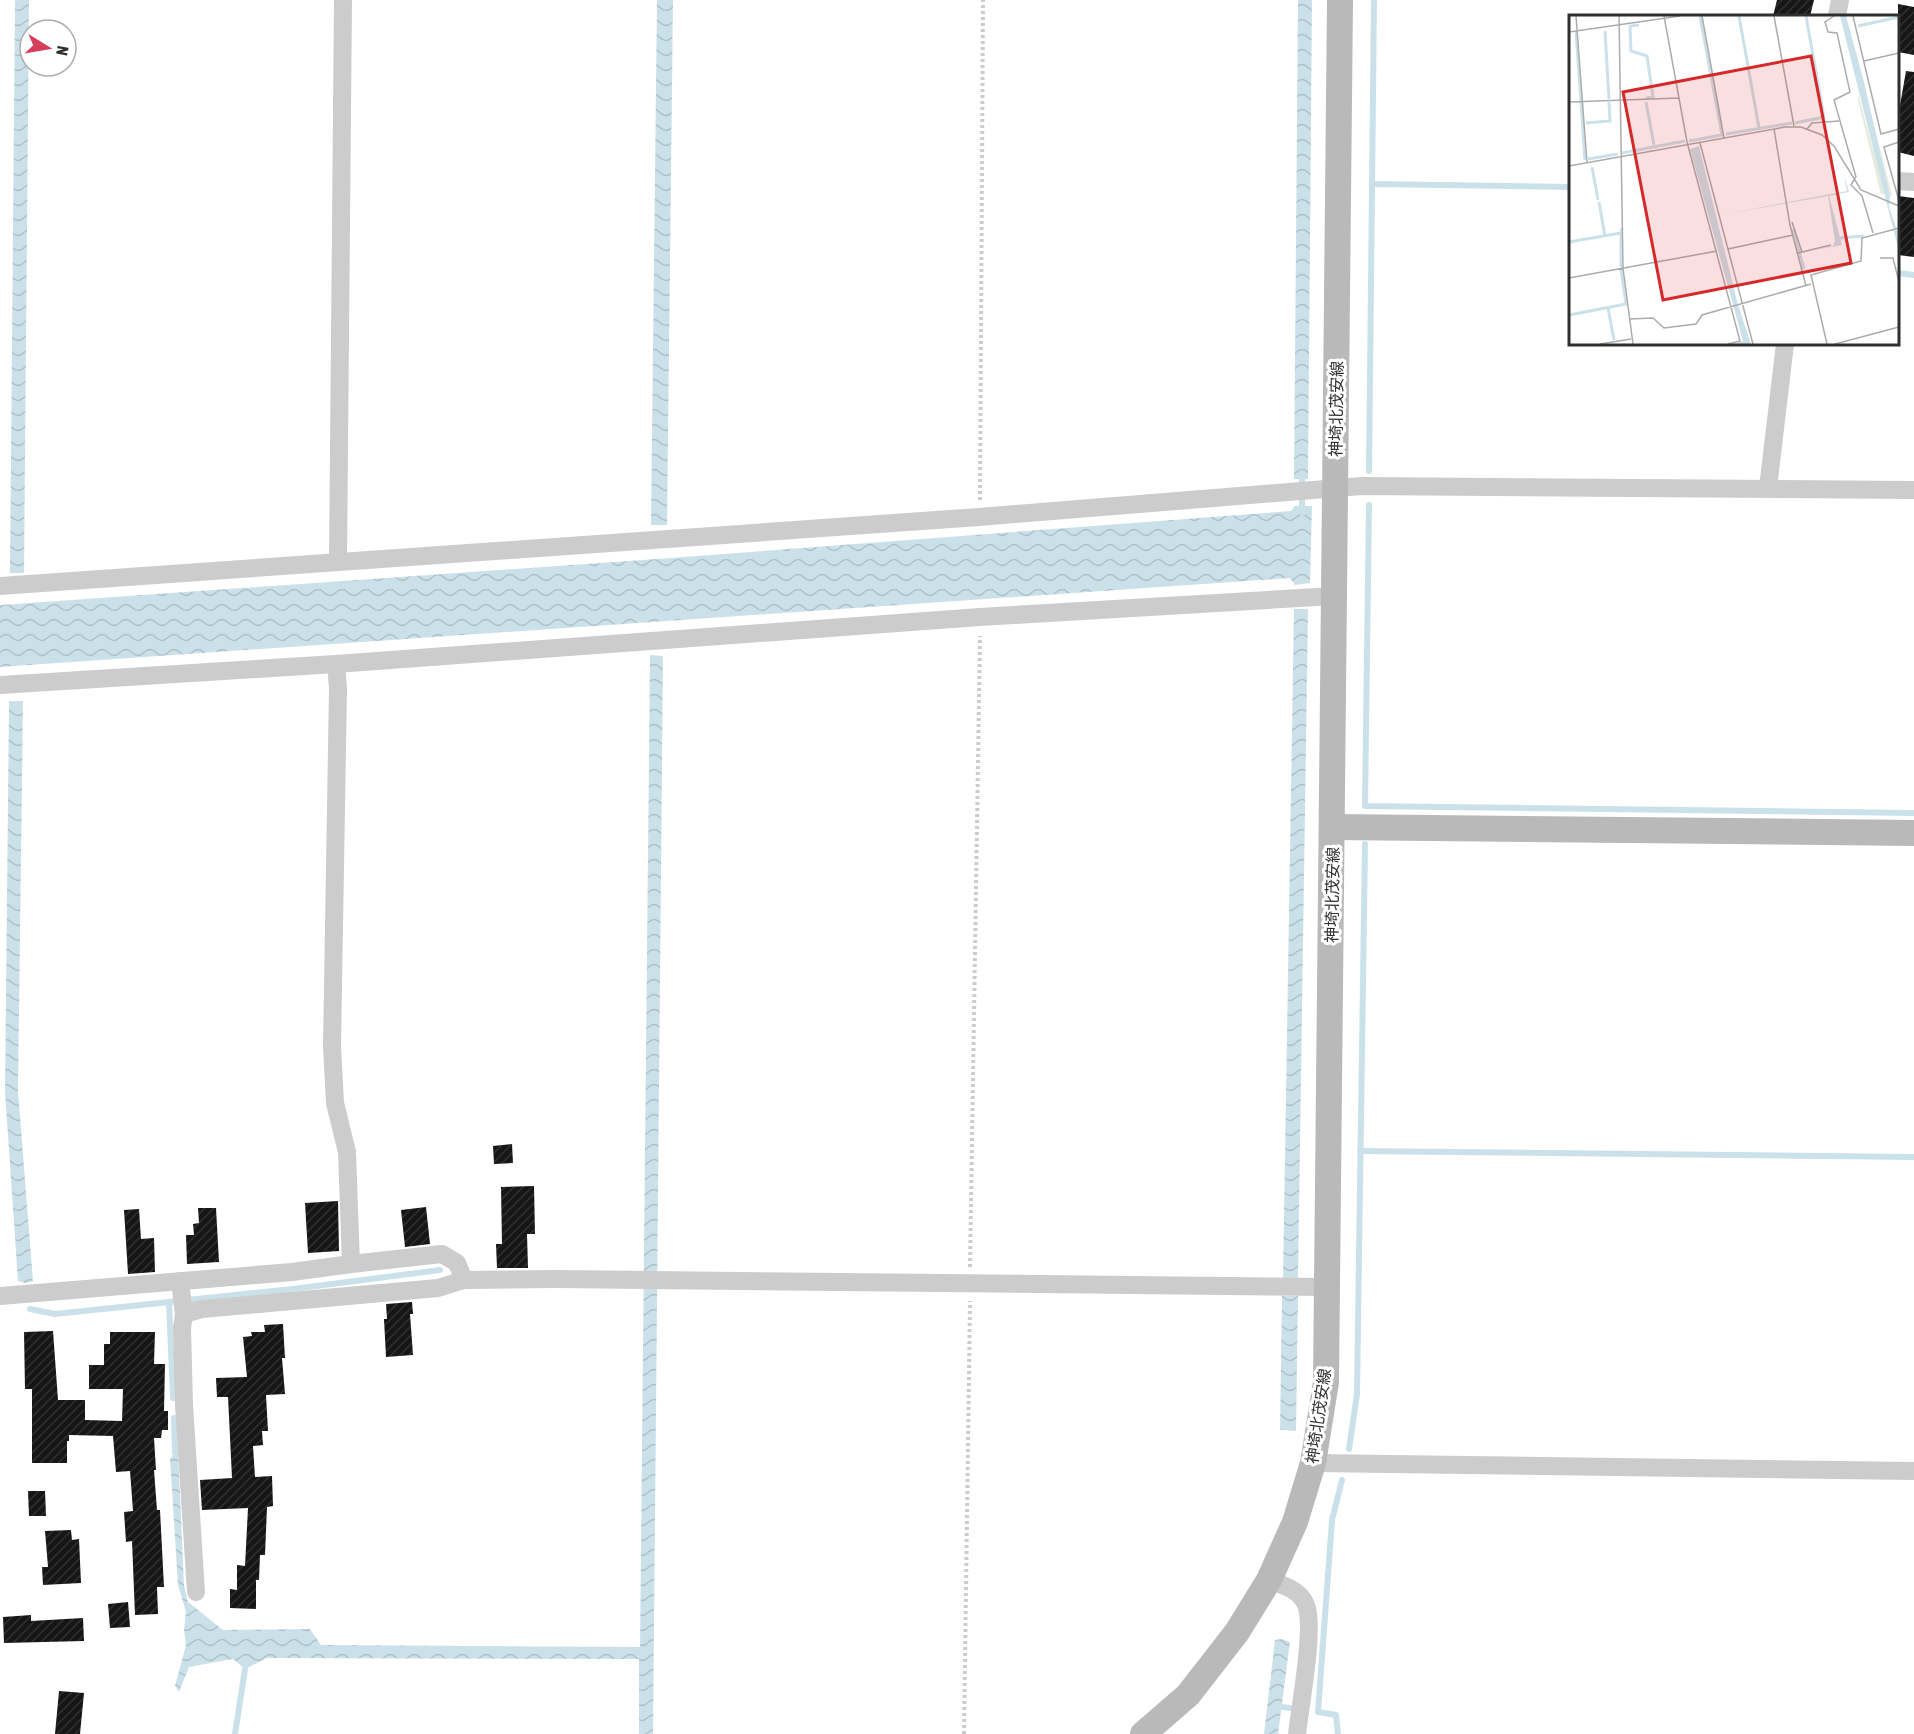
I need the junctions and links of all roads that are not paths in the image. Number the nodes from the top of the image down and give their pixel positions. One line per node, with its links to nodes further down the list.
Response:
1 (343, 0): 11 (street)
2 (1340, 0): 9 (main road, 神埼北茂安線)
3 (1840, 0): 4 (street)
4 (1836, 15)
5 (1899, 181): 6 (street)
6 (1914, 182)
7 (1785, 345): 8 (street)
8 (1767, 488): 9 (street); 10 (street)
9 (1324, 489): 11 (street); 13 (main road, 神埼北茂安線)
10 (1914, 490)
11 (338, 561): 12 (street)
12 (0, 586)
13 (1323, 596): 14 (street); 16 (main road, 神埼北茂安線)
14 (336, 664): 15 (street); 18 (street)
15 (0, 686)
16 (1332, 827): 17 (main road); 20 (main road, 神埼北茂安線)
17 (1914, 833)
18 (351, 1264): 19 (street); 22 (street)
19 (464, 1280): 20 (street); 22 (street)
20 (1328, 1287): 23 (main road, 神埼北茂安線)
21 (0, 1296): 22 (street)
22 (182, 1299): 26 (street)
23 (1313, 1463): 24 (street); 25 (main road, 神埼北茂安線)
24 (1914, 1471)
25 (1269, 1580): 27 (main road, 神埼北茂安線); 28 (street)
26 (196, 1592)
27 (1143, 1734)
28 (1297, 1734)

